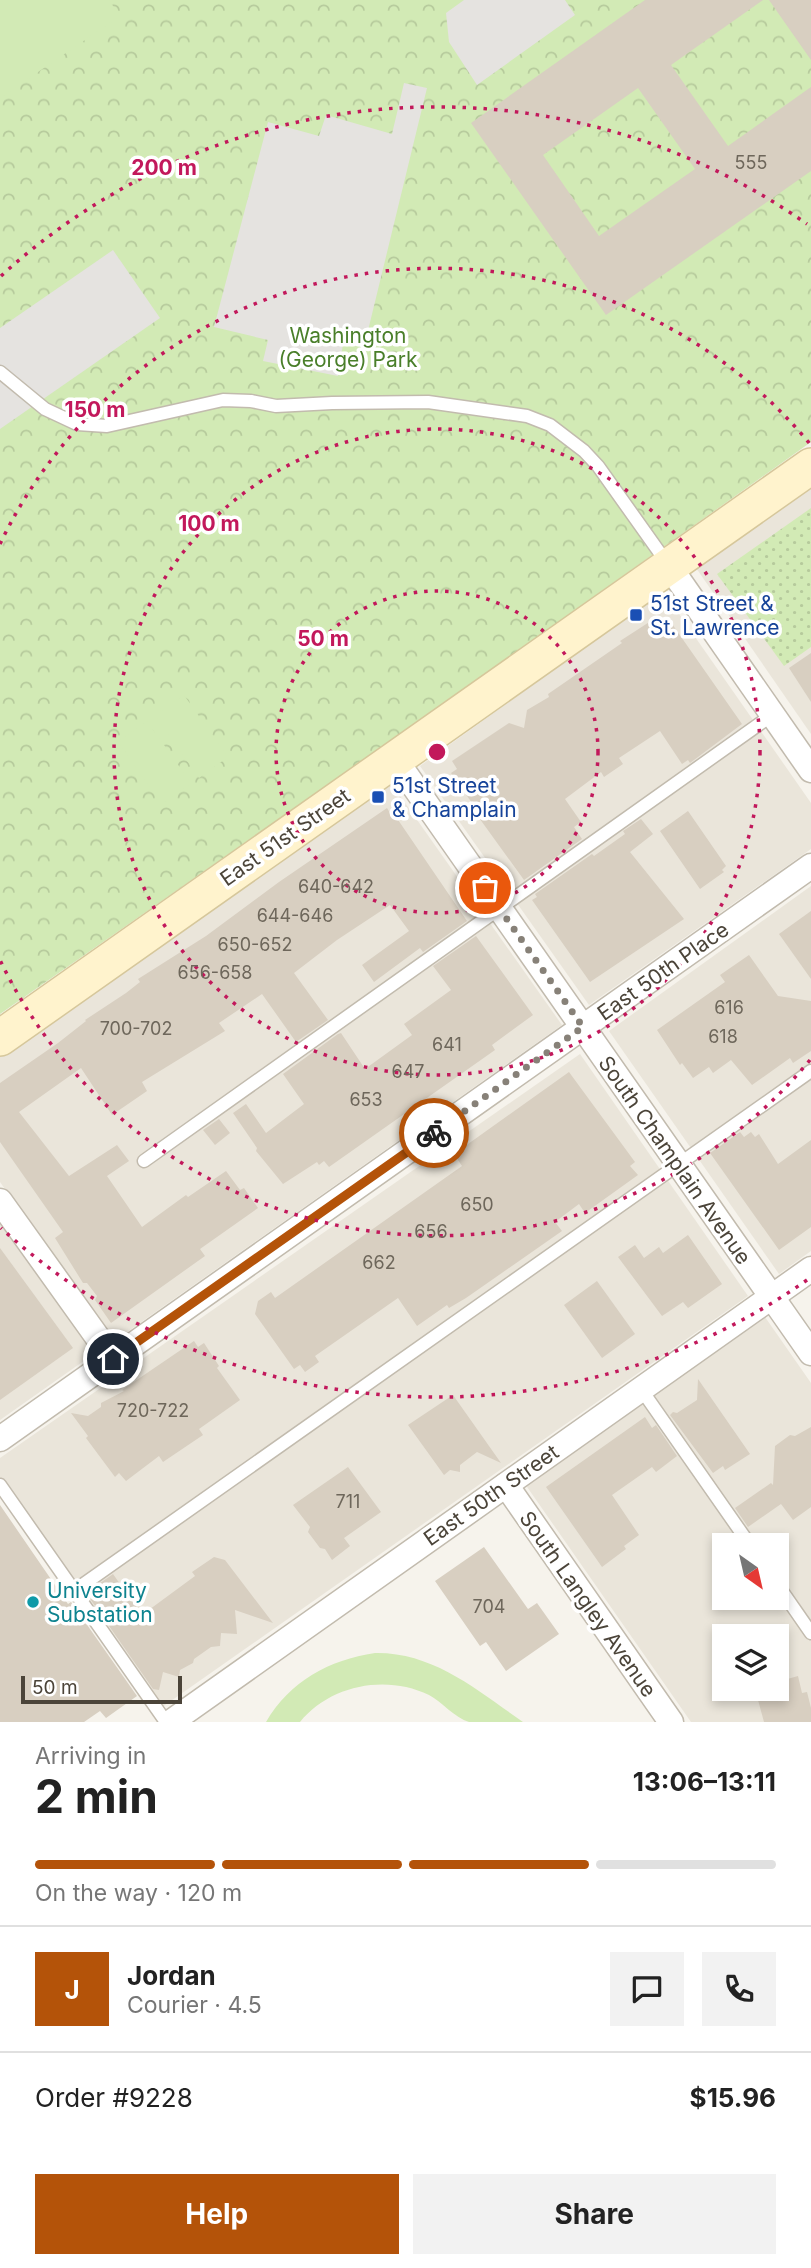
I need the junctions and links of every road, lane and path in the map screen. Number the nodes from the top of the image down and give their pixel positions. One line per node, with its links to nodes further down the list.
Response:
1 (0, 372): 3 (lane)
2 (811, 466): 3 (main road, East 51st Street)
3 (669, 566): 4 (street); 5 (main road, East 51st Street)
4 (772, 715): 6 (street); 8 (lane)
5 (395, 759): 8 (street, South Champlain Avenue); 10 (main road, East 51st Street)
6 (811, 770)
7 (811, 866): 9 (street, East 50th Place)
8 (499, 908): 9 (street, South Champlain Avenue); 12 (lane)
9 (583, 1027): 13 (street, South Champlain Avenue); 18 (street, East 50th Place)
10 (0, 1038)
11 (811, 1071): 13 (lane)
12 (144, 1161)
13 (679, 1165): 16 (street, South Champlain Avenue); 24 (lane)
14 (0, 1201): 18 (street)
15 (811, 1269): 16 (street, East 50th Street)
16 (771, 1297): 17 (street, South Champlain Avenue); 19 (street, East 50th Street)
17 (811, 1353)
18 (113, 1359): 20 (street, East 50th Place)
19 (641, 1389): 22 (street, East 50th Street); 23 (lane)
20 (1, 1436)
21 (0, 1485): 24 (lane)
22 (506, 1485): 27 (street, East 50th Street); 28 (street, South Langley Avenue)
23 (742, 1533)
24 (74, 1591): 27 (lane)
25 (789, 1601): 26 (lane)
26 (811, 1633)
27 (168, 1722)
28 (671, 1722)

